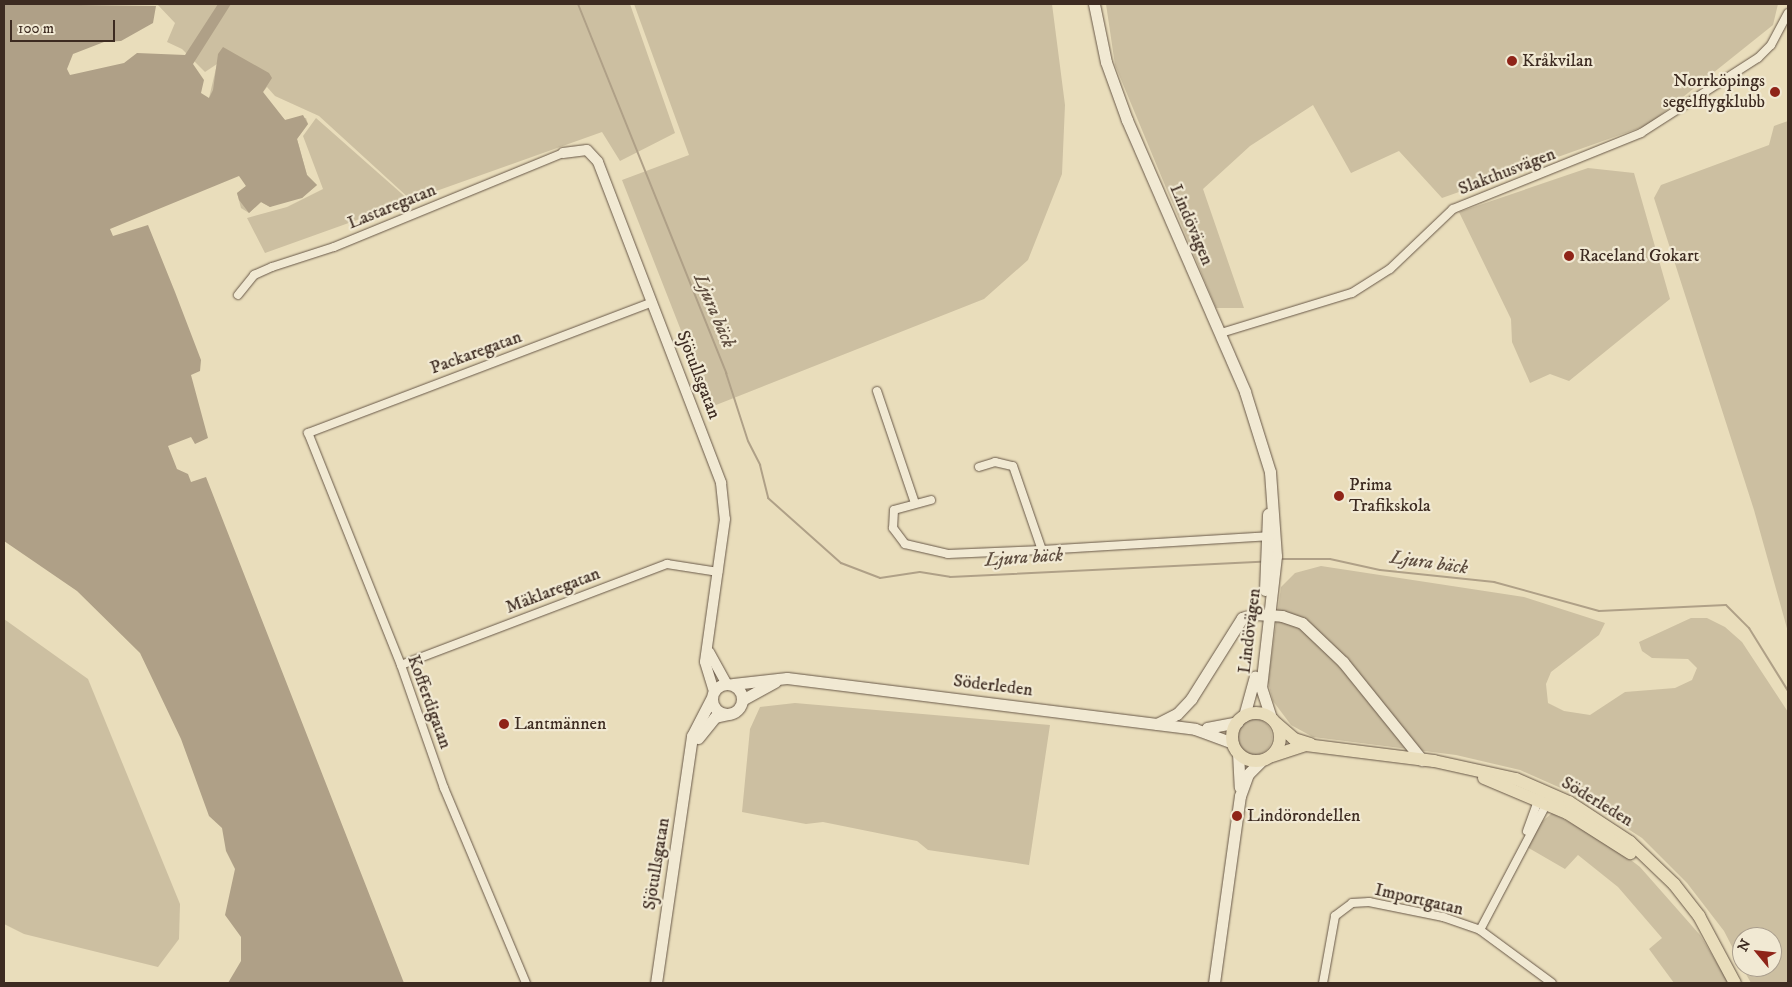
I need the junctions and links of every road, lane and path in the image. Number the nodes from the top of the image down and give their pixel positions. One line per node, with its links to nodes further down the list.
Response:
1 (1094, 4): 6 (main road, Lindövägen)
2 (1788, 13): 6 (street, Slakthusvägen)
3 (563, 153): 4 (street, Lastaregatan); 5 (street, Sjötullsgatan)
4 (238, 295)
5 (651, 303): 8 (street, Packaregatan); 16 (street, Sjötullsgatan)
6 (1221, 334): 9 (main road, Lindövägen)
7 (877, 391): 12 (street)
8 (313, 431): 19 (street, Kofferdigatan)
9 (1264, 458): 13 (main road, Lindövägen); 15 (main road, Lindövägen)
10 (979, 467): 14 (street)
11 (931, 500): 12 (street)
12 (915, 503): 14 (street)
13 (1268, 536): 14 (street); 15 (main road, Lindövägen)
14 (1042, 550)
15 (1272, 560): 17 (main road, Lindövägen)
16 (718, 572): 18 (street, Sjötullsgatan); 19 (street, Mäklaregatan)
17 (1266, 614): 25 (main road, Lindövägen); 26 (main road, Lindövägen); 27 (main road); 34 (main road)
18 (708, 649): 21 (street); 22 (street, Sjötullsgatan)
19 (400, 665): 38 (street, Kofferdigatan)
20 (787, 678): 21 (main road, Söderleden); 23 (main road); 27 (main road, Söderleden)
21 (730, 684): 22 (main road); 23 (main road)
22 (712, 695): 24 (main road); 31 (main road, Sjötullsgatan)
23 (742, 700): 24 (main road)
24 (728, 714): 31 (main road, Sjötullsgatan)
25 (1241, 719): 26 (main road); 28 (main road, Söderleden); 30 (main road)
26 (1274, 721): 29 (main road, Söderleden); 32 (main road)
27 (1155, 724): 28 (main road, Söderleden)
28 (1195, 729): 30 (main road, Söderleden)
29 (1317, 746): 32 (main road, Söderleden); 33 (main road, Söderleden)
30 (1235, 748): 32 (main road); 35 (main road)
31 (692, 751): 39 (main road, Sjötullsgatan)
32 (1266, 758): 35 (main road)
33 (1406, 758): 34 (main road, Söderleden); 36 (main road, Söderleden)
34 (1422, 760): 36 (main road, Söderleden)
35 (1240, 796): 40 (main road)
36 (1544, 798): 37 (street, Importgatan); 43 (main road, Söderleden)
37 (1480, 930): 41 (street, Importgatan); 42 (street, Importgatan)
38 (526, 983)
39 (656, 983)
40 (1214, 983)
41 (1323, 983)
42 (1552, 983)
43 (1735, 983)

